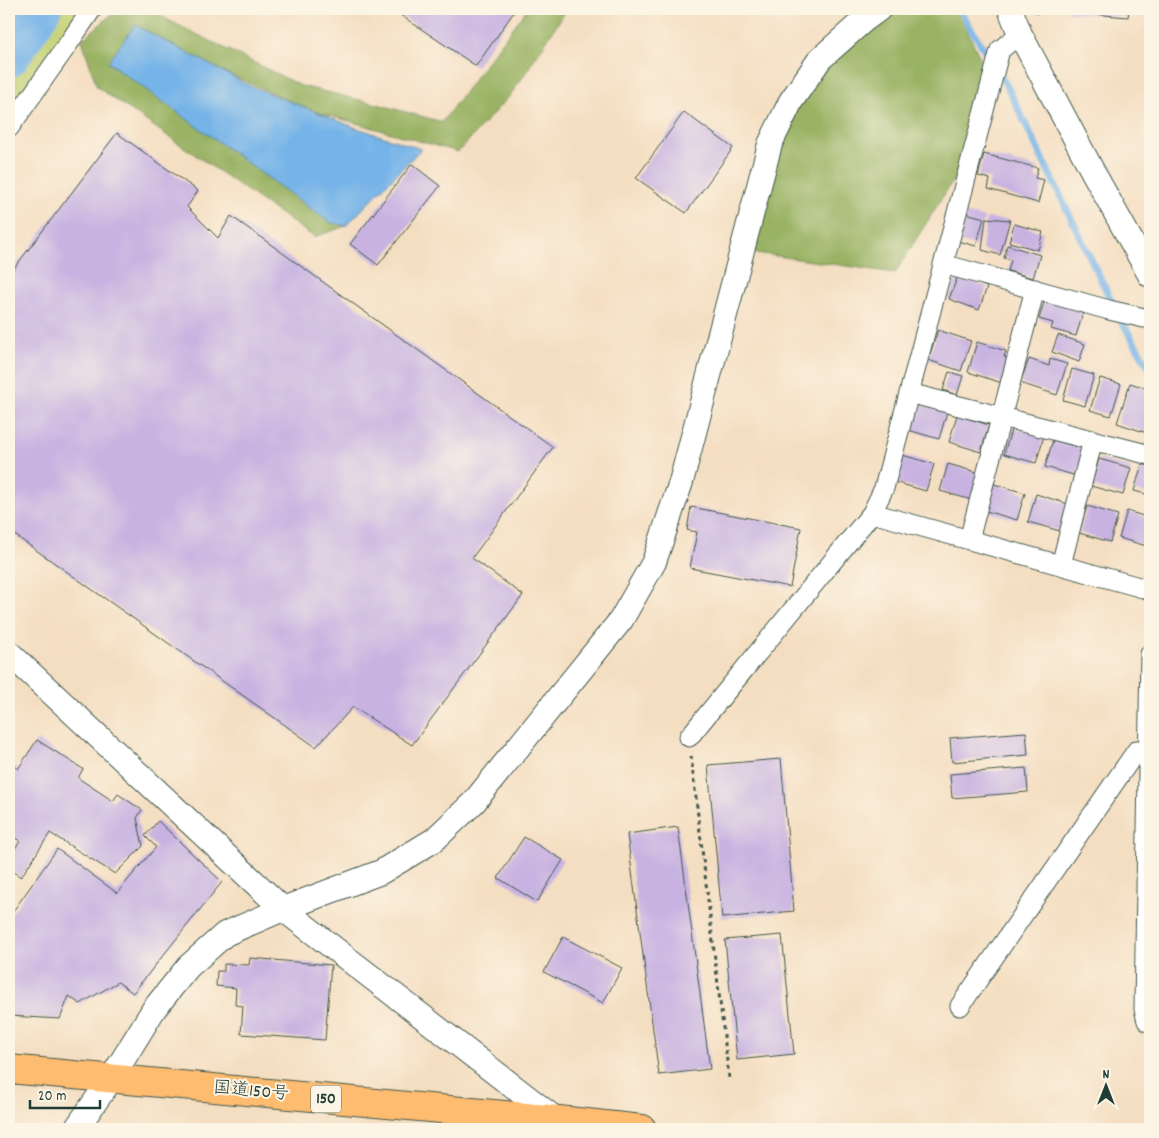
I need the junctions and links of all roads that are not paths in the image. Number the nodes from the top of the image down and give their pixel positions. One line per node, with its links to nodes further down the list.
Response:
1 (92, 9): 5 (street)
2 (879, 9): 22 (street)
3 (1010, 9): 4 (street)
4 (1020, 34): 6 (street); 7 (street)
5 (9, 128)
6 (943, 264): 8 (street); 10 (street)
7 (1150, 274)
8 (1035, 289): 9 (street); 11 (street)
9 (1150, 317)
10 (909, 393): 11 (street); 14 (street)
11 (1002, 417): 12 (street); 15 (street)
12 (1093, 440): 13 (street); 16 (street)
13 (1150, 455)
14 (872, 513): 15 (street); 20 (street)
15 (969, 540): 16 (street)
16 (1061, 565): 17 (street)
17 (1150, 590)
18 (9, 653): 22 (street)
19 (1150, 654): 21 (street)
20 (689, 737)
21 (1149, 749): 23 (street); 24 (street)
22 (283, 909): 26 (street); 27 (street)
23 (960, 1006)
24 (1150, 1023)
25 (9, 1069): 26 (highway, 国道150号 / 150)
26 (111, 1079): 27 (highway, 国道150号 / 150); 28 (street)
27 (564, 1125): 29 (highway, 国道150号 / 150)
28 (76, 1129)
29 (642, 1129)

